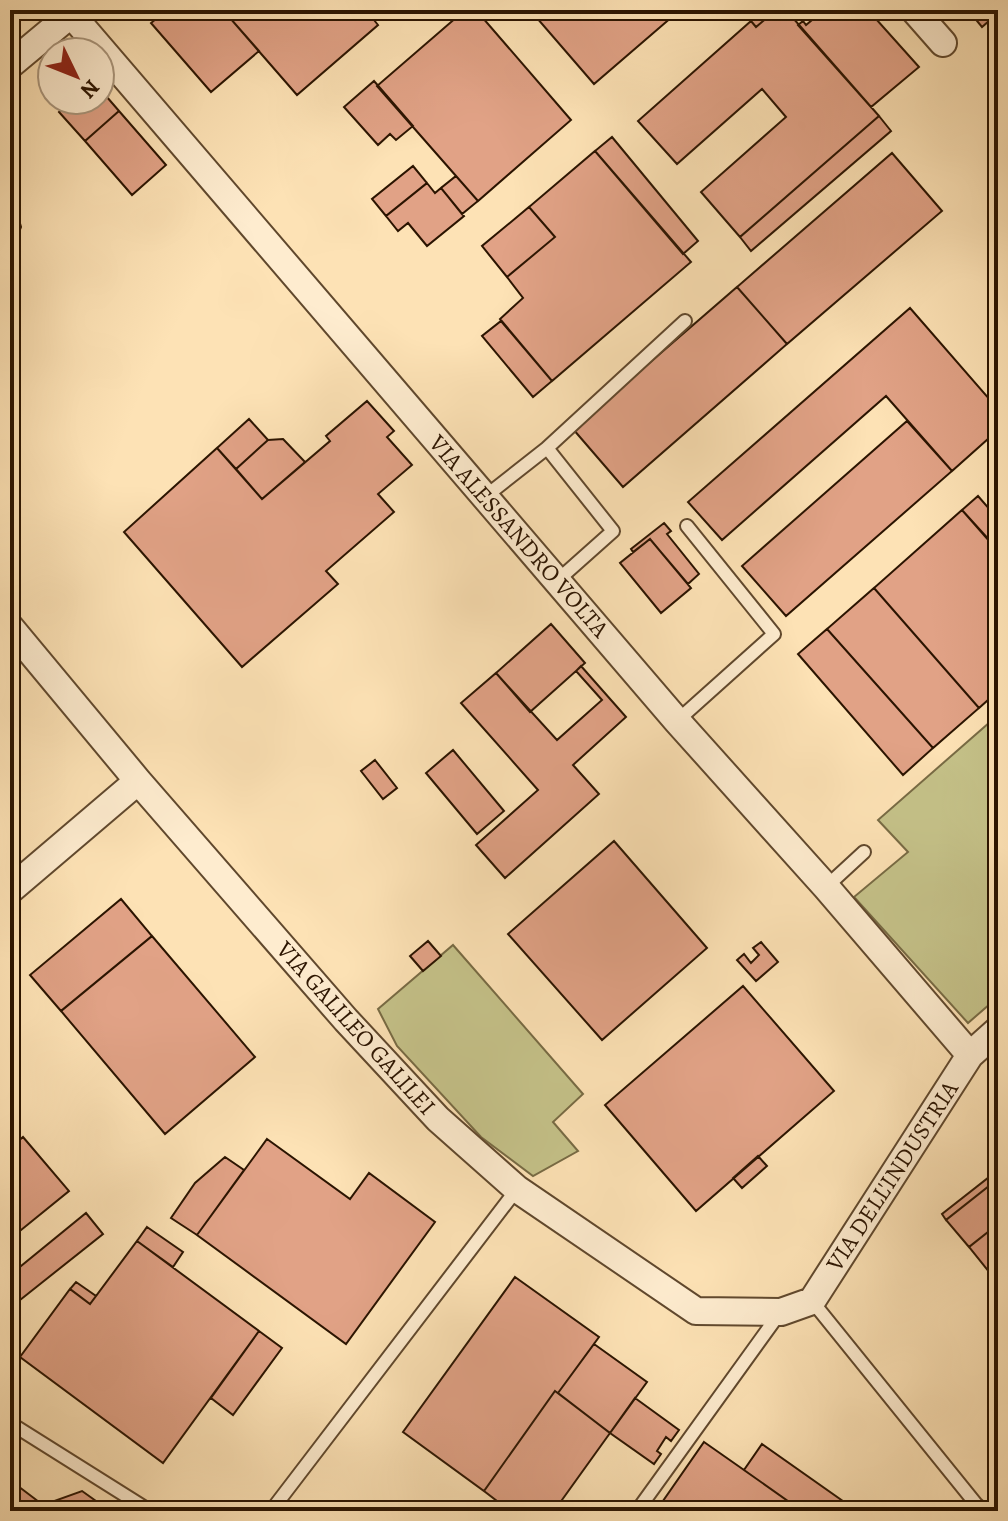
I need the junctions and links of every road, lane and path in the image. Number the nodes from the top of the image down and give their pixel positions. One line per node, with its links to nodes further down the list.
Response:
1 (914, 10): 3 (street)
2 (74, 12): 4 (street); 7 (street, VIA ALESSANDRO VOLTA)
3 (943, 43)
4 (10, 65)
5 (685, 321): 6 (lane)
6 (547, 448): 7 (lane); 9 (lane)
7 (486, 496): 9 (street, VIA ALESSANDRO VOLTA)
8 (687, 526): 11 (lane)
9 (558, 580): 11 (street, VIA ALESSANDRO VOLTA)
10 (10, 627): 12 (street, VIA GALILEO GALILEI)
11 (677, 721): 14 (street, VIA ALESSANDRO VOLTA)
12 (138, 781): 15 (street); 18 (street, VIA GALILEO GALILEI)
13 (864, 852): 14 (lane)
14 (826, 887): 17 (street, VIA ALESSANDRO VOLTA)
15 (10, 890)
16 (998, 1030): 17 (street, VIA DELL'INDUSTRIA)
17 (970, 1055): 19 (street, VIA DELL'INDUSTRIA)
18 (517, 1189): 20 (street, VIA GALILEO GALILEI); 23 (lane)
19 (812, 1301): 20 (street); 25 (lane)
20 (781, 1312): 24 (lane)
21 (10, 1423): 22 (lane)
22 (150, 1511)
23 (271, 1511)
24 (637, 1511)
25 (984, 1511)

